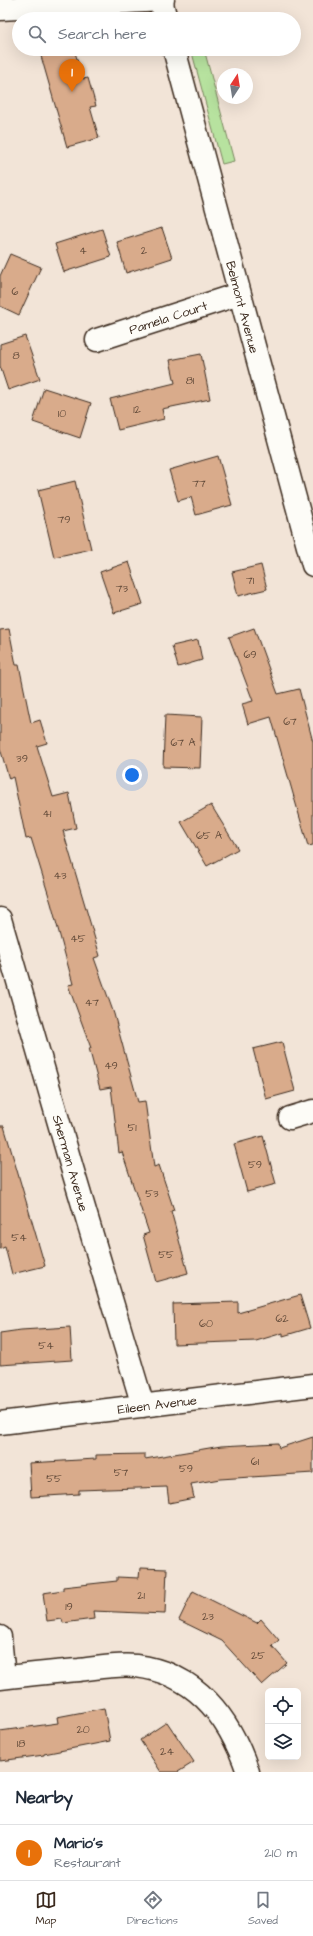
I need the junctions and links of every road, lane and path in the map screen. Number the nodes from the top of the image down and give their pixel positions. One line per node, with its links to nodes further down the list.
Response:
1 (162, 0): 2 (street); 3 (street)
2 (0, 9)
3 (165, 12)
4 (176, 56): 5 (street, Belmont Avenue)
5 (239, 294): 6 (street, Pamela Court); 7 (street, Belmont Avenue)
6 (97, 340)
7 (306, 513): 8 (street, Belmont Avenue)
8 (313, 565)
9 (0, 919): 13 (street, Sherman Avenue)
10 (313, 1111): 11 (street)
11 (290, 1118)
12 (313, 1385): 13 (street, Eileen Avenue)
13 (143, 1406): 14 (street, Eileen Avenue)
14 (0, 1423)
15 (0, 1637): 16 (street)
16 (2, 1678): 17 (street)
17 (248, 1772)

